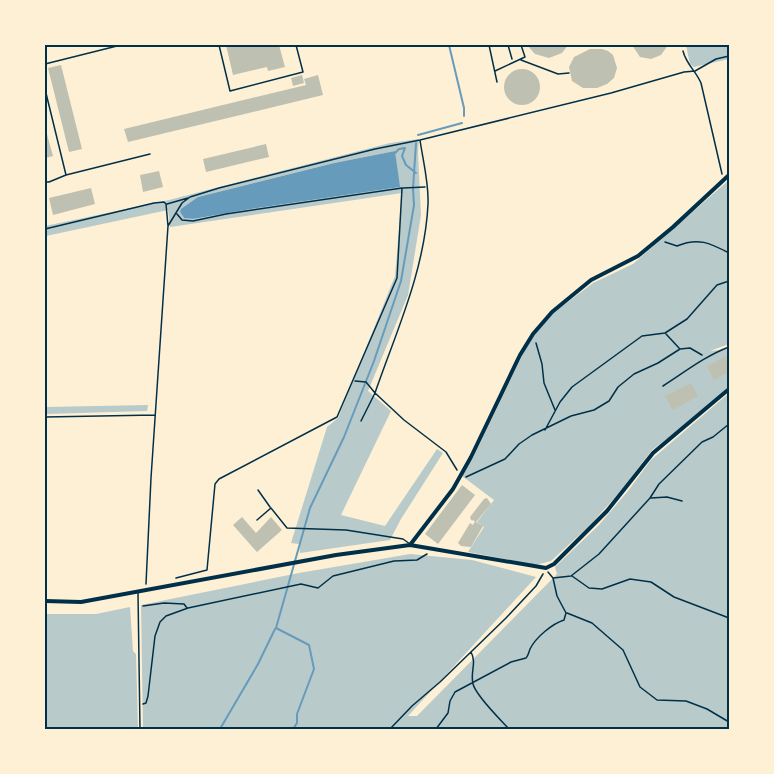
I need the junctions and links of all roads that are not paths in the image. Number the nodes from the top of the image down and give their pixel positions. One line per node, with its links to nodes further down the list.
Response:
1 (121, 45): 6 (lane)
2 (219, 45): 3 (lane)
3 (296, 45)
4 (489, 45): 9 (lane)
5 (521, 45): 7 (lane)
6 (111, 46): 8 (lane)
7 (521, 60): 9 (lane); 10 (lane)
8 (45, 64)
9 (495, 71): 11 (lane)
10 (568, 73)
11 (497, 82)
12 (45, 89): 14 (lane)
13 (150, 154): 14 (lane)
14 (66, 175): 16 (lane)
15 (728, 176): 23 (street)
16 (45, 182)
17 (729, 346): 18 (lane)
18 (663, 386)
19 (729, 389): 23 (street)
20 (258, 490): 21 (lane)
21 (271, 508): 22 (lane); 23 (lane)
22 (257, 520)
23 (410, 545): 24 (street)
24 (138, 592): 25 (street); 26 (lane)
25 (45, 601)
26 (140, 729)

